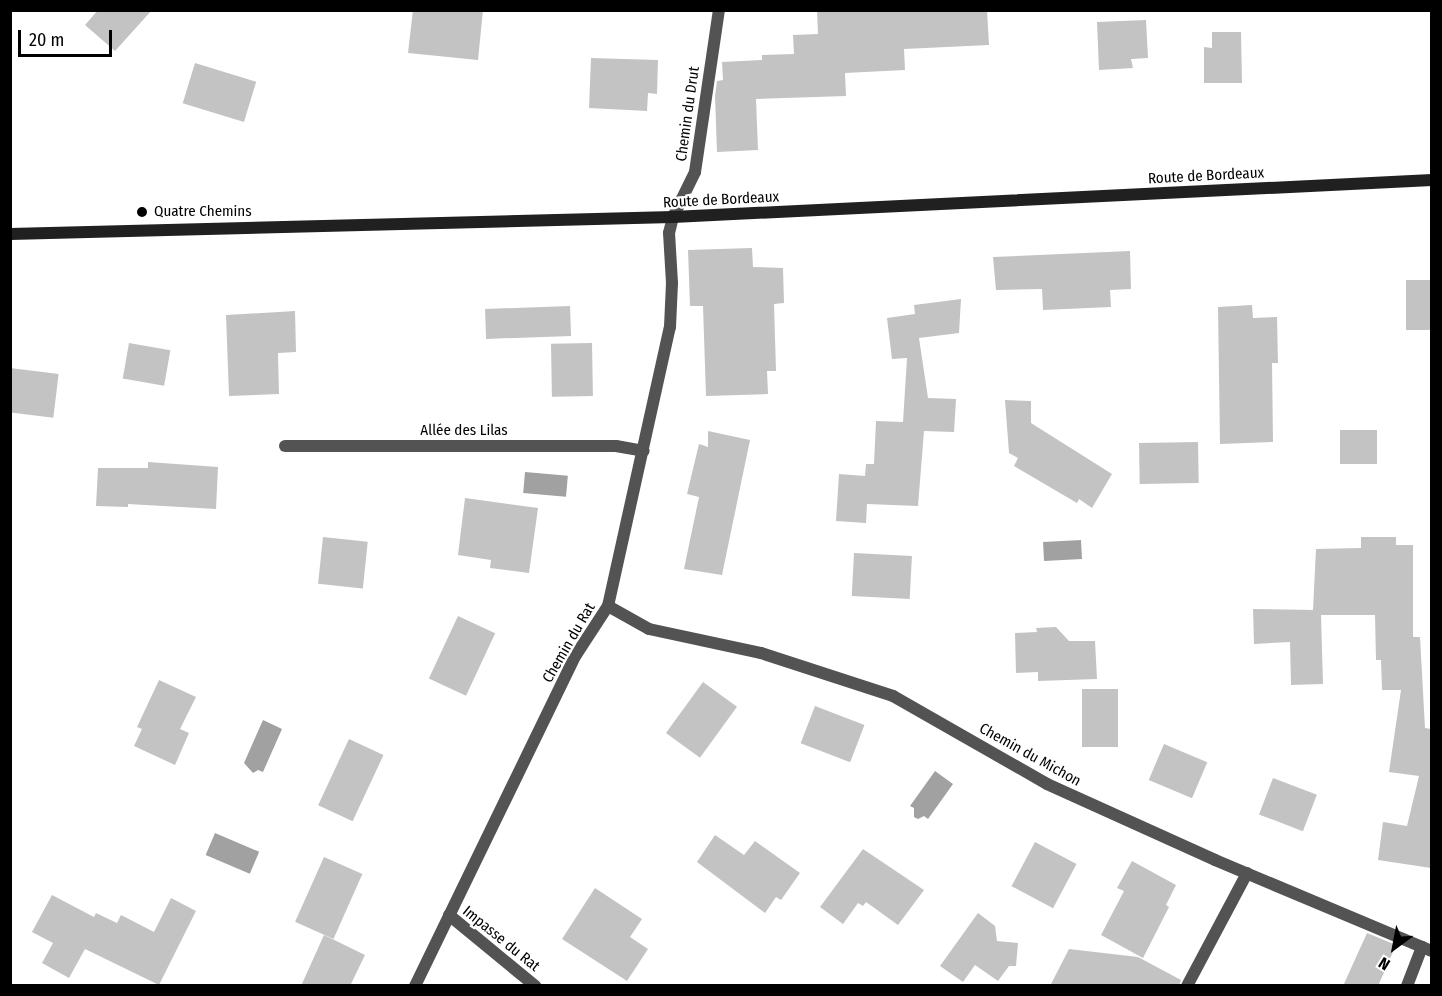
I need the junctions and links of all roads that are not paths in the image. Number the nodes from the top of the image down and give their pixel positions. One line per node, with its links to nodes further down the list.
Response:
1 (719, 10): 3 (street, Chemin du Drut)
2 (1431, 180): 3 (main road, Route de Bordeaux)
3 (673, 217): 4 (main road, Route de Bordeaux); 6 (street, Chemin du Rat)
4 (10, 234)
5 (285, 446): 6 (street, Allée des Lilas)
6 (644, 451): 7 (street, Chemin du Rat)
7 (608, 606): 8 (street, Chemin du Michon); 9 (street, Chemin du Rat)
8 (1247, 873): 10 (street, Chemin du Michon); 13 (street)
9 (448, 915): 11 (street, Chemin du Rat); 12 (street, Impasse du Rat)
10 (1427, 949): 14 (street)
11 (416, 986)
12 (534, 986)
13 (1187, 986)
14 (1407, 986)

